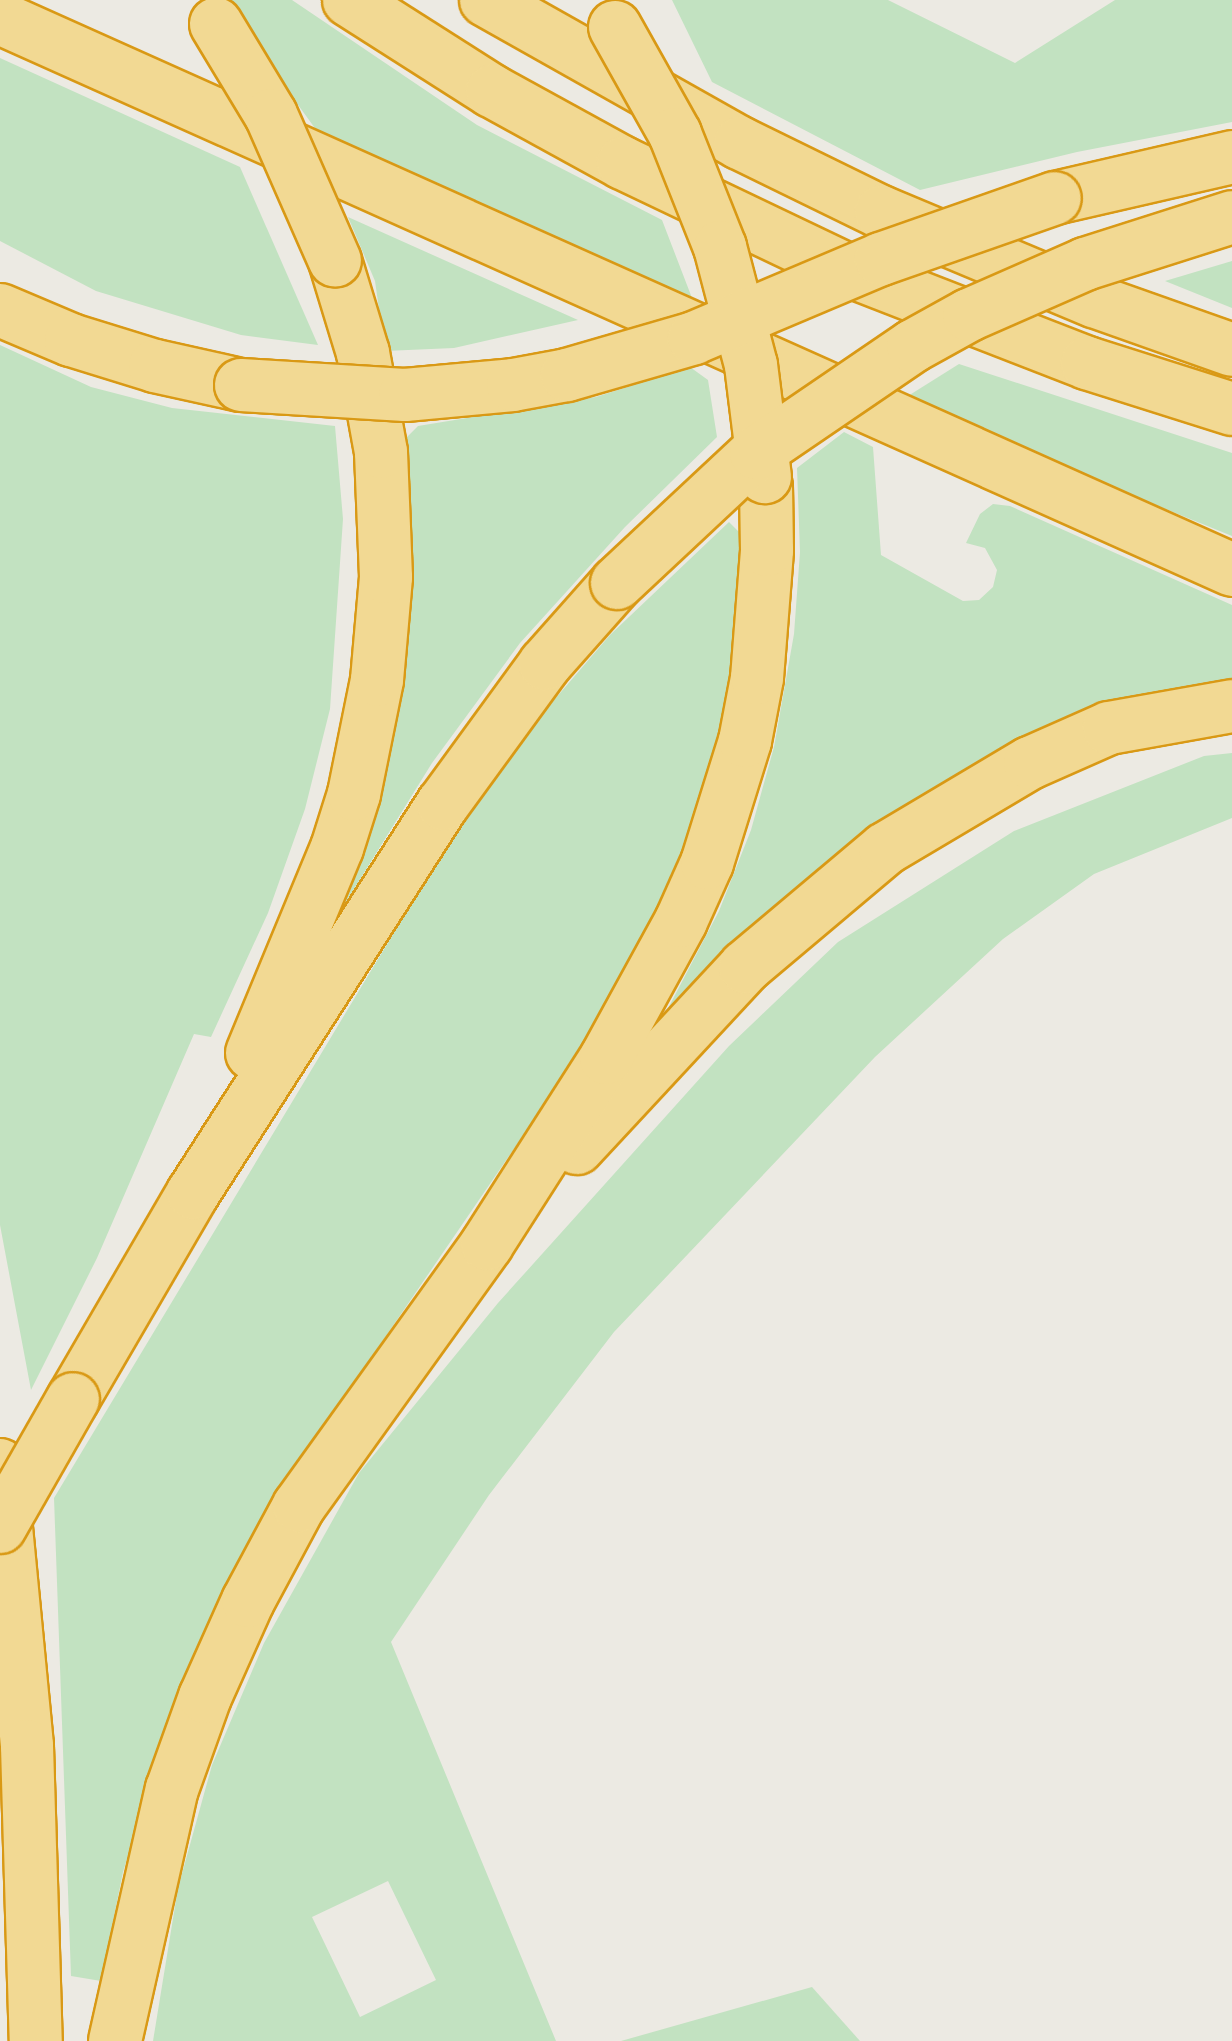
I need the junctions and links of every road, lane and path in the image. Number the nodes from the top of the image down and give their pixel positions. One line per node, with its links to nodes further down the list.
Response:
1 (349, 0): 10 (highway)
2 (486, 0): 9 (highway)
3 (207, 12): 13 (highway, bridge)
4 (606, 14): 14 (highway, bridge)
5 (0, 18): 11 (highway)
6 (1232, 158): 8 (highway, bridge)
7 (1232, 217): 13 (highway, bridge)
8 (0, 310)
9 (1232, 350)
10 (1232, 409)
11 (1232, 570)
12 (1232, 706): 14 (highway)
13 (192, 1192): 16 (highway, bridge)
14 (487, 1244): 18 (highway)
15 (0, 1466): 17 (highway)
16 (0, 1526)
17 (37, 2031)
18 (115, 2041)

